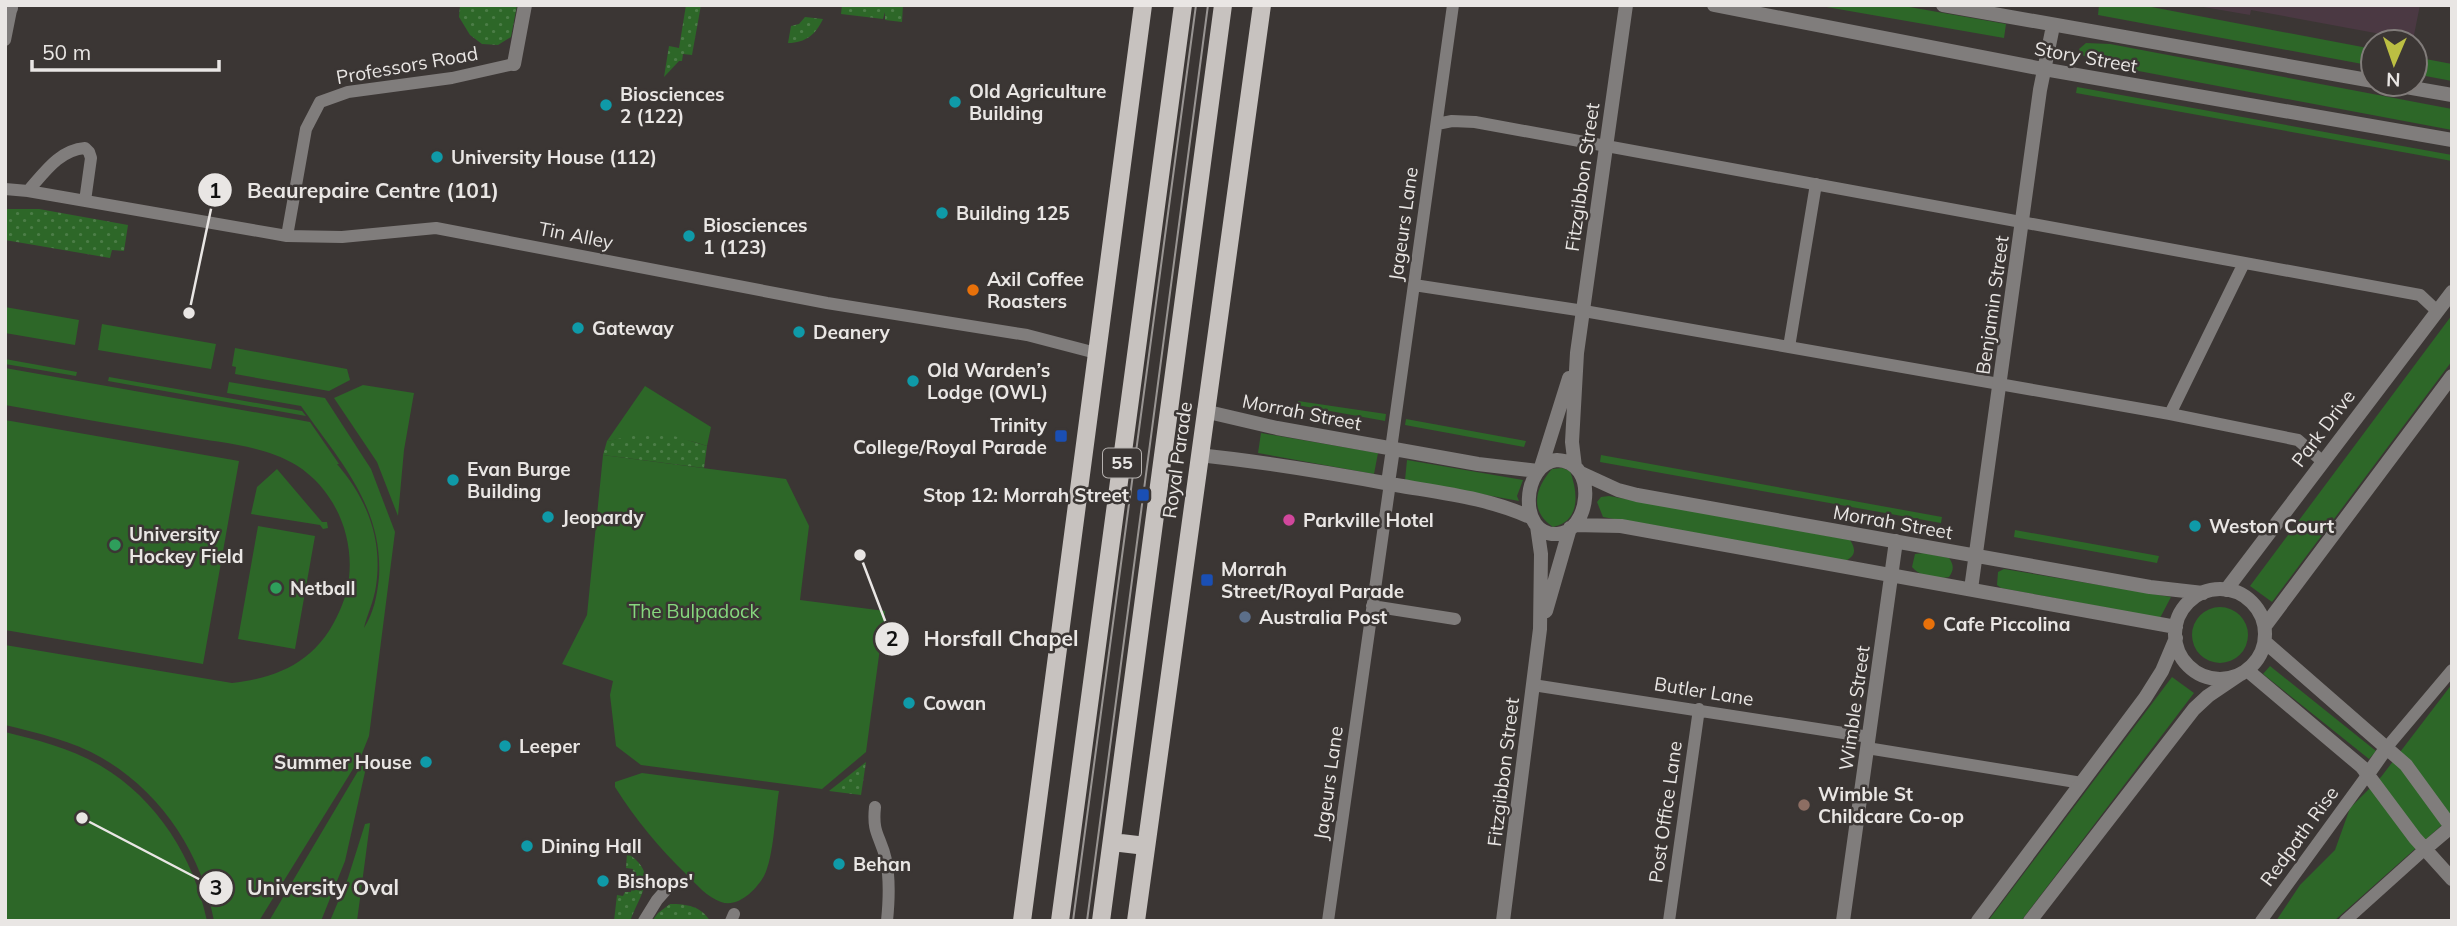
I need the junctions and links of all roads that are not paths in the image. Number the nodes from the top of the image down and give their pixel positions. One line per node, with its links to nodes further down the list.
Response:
1 (526, 5): 13 (street)
2 (1143, 5): 33 (main road, 55)
3 (1182, 5): 77 (main road, 55)
4 (1223, 5): 69 (main road, Royal Parade / 55)
5 (1262, 5): 37 (main road, Royal Parade)
6 (1453, 5): 18 (lane, Jageurs Lane)
7 (1626, 5): 20 (street, Fitzgibbon Street)
8 (1714, 5): 14 (street, Story Street)
9 (1942, 5): 11 (street, Story Street)
10 (9, 7): 12 (lane)
11 (2053, 26): 14 (street, Benjamin Street); 15 (street, Story Street)
12 (5, 40)
13 (514, 64): 26 (lane, Professors Road)
14 (2043, 69): 19 (street, Story Street); 25 (street, Benjamin Street)
15 (2359, 79)
16 (2429, 91): 17 (street)
17 (2452, 95)
18 (1437, 124): 20 (lane); 28 (lane, Jageurs Lane)
19 (2452, 140)
20 (1604, 147): 21 (lane); 31 (street, Fitzgibbon Street)
21 (1816, 184): 25 (lane); 32 (lane)
22 (5, 189): 23 (lane, Tin Alley)
23 (28, 191): 24 (lane, Tin Alley); 24 (lane)
24 (85, 201): 26 (lane, Tin Alley)
25 (2022, 224): 27 (lane); 36 (street, Benjamin Street)
26 (287, 236): 33 (lane, Tin Alley)
27 (2244, 263): 30 (lane); 38 (lane)
28 (1414, 285): 31 (lane); 39 (lane, Jageurs Lane)
29 (2452, 292): 30 (street, Park Drive)
30 (2436, 310): 41 (street, Park Drive)
31 (1584, 311): 32 (lane); 34 (street, Fitzgibbon Street)
32 (1789, 347): 36 (lane)
33 (1096, 353): 76 (main road, 55)
34 (1577, 353): 42 (street, Fitzgibbon Street); 43 (street, Fitzgibbon Street)
35 (2452, 376): 55 (street)
36 (2000, 384): 38 (lane); 48 (street, Benjamin Street)
37 (1205, 411): 39 (street, Morrah Street); 40 (main road, Royal Parade)
38 (2169, 414): 41 (lane)
39 (1392, 449): 42 (street, Morrah Street); 44 (street)
40 (1199, 455): 44 (street); 70 (main road, Royal Parade)
41 (2322, 461): 51 (street, Park Drive)
42 (1540, 469): 43 (street); 45 (street)
43 (1578, 470): 46 (street); 47 (street, Morrah Street)
44 (1389, 483): 45 (street); 53 (lane, Jageurs Lane)
45 (1535, 522): 46 (street); 56 (street, Fitzgibbon Street)
46 (1572, 527): 49 (street); 56 (street, Fitzgibbon Street)
47 (1896, 541): 48 (street, Morrah Street); 49 (street, Wimble Street)
48 (1976, 556): 50 (street, Benjamin Street); 52 (street, Morrah Street)
49 (1892, 576): 50 (street); 63 (street, Wimble Street)
50 (1971, 589): 57 (street)
51 (2226, 590): 52 (street); 55 (street)
52 (2203, 593): 57 (street)
53 (1372, 606): 54 (lane); 80 (lane, Jageurs Lane)
54 (1455, 618)
55 (2264, 626): 58 (street)
56 (1540, 629): 61 (street, Fitzgibbon Street)
57 (2176, 632): 60 (street); 66 (street)
58 (2265, 642): 60 (street); 64 (street)
59 (2452, 670): 64 (lane)
60 (2245, 672): 65 (street); 85 (street)
61 (1533, 685): 62 (lane, Butler Lane); 81 (street, Fitzgibbon Street)
62 (1699, 709): 63 (lane, Butler Lane); 82 (lane, Post Office Lane)
63 (1868, 742): 66 (lane, Butler Lane); 83 (street, Wimble Street)
64 (2387, 747): 65 (street); 68 (street)
65 (2368, 774): 71 (street); 86 (lane, Redpath Rise)
66 (2082, 783): 84 (street)
67 (875, 807): 75 (lane)
68 (2452, 827): 71 (street)
69 (1112, 842): 70 (main road); 78 (main road, Royal Parade / 55)
70 (1146, 846): 79 (main road, Royal Parade)
71 (2425, 849): 72 (street); 87 (lane)
72 (2452, 879)
73 (672, 883): 74 (lane)
74 (644, 921)
75 (887, 921)
76 (1022, 921)
77 (1060, 921)
78 (1101, 921)
79 (1136, 921)
80 (1328, 921)
81 (1503, 921)
82 (1669, 921)
83 (1843, 921)
84 (1978, 921)
85 (2030, 921)
86 (2261, 921)
87 (2345, 921)

